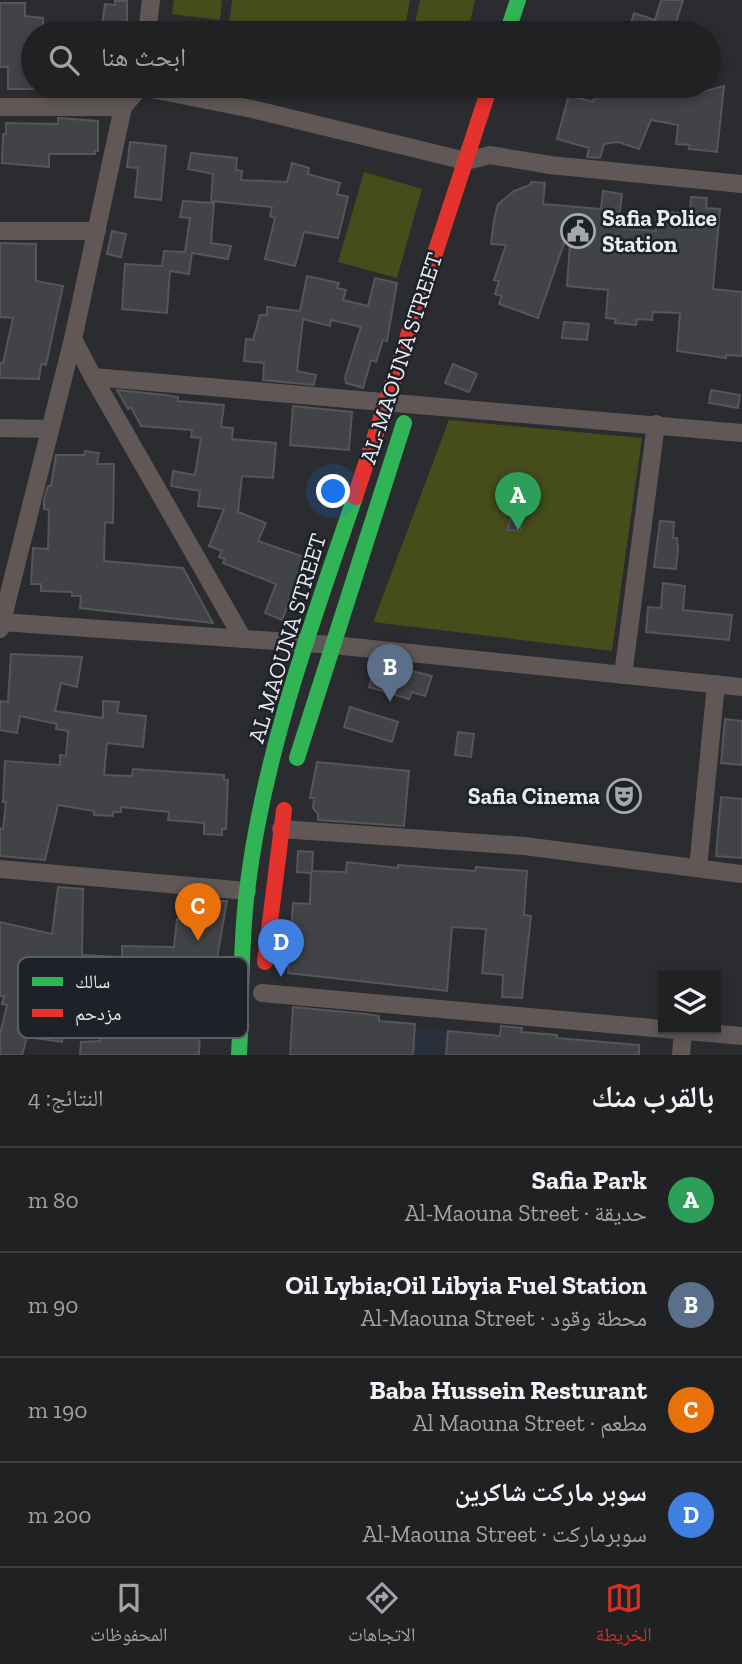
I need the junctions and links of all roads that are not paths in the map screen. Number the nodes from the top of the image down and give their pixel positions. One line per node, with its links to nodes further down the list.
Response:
1 (151, 0): 3 (street)
2 (518, 0): 4 (highway)
3 (148, 21)
4 (511, 21)
5 (131, 98): 9 (street)
6 (202, 98): 10 (street)
7 (486, 98): 10 (highway, AL MAOUNA STREET)
8 (0, 107): 9 (street)
9 (123, 107): 13 (street)
10 (466, 161): 11 (street); 17 (highway, AL MAOUNA STREET)
11 (742, 184)
12 (0, 231): 13 (street)
13 (97, 231): 14 (street)
14 (73, 339): 15 (street); 20 (street)
15 (93, 377): 17 (street); 24 (street)
16 (413, 397): 17 (street); 18 (street); 26 (highway, AL-MAOUNA STREET)
17 (388, 403): 25 (highway, AL MAOUNA STREET)
18 (656, 424): 21 (street); 27 (street)
19 (0, 428): 20 (street)
20 (49, 429): 22 (street)
21 (742, 433)
22 (8, 566): 23 (street)
23 (1, 625): 24 (street)
24 (243, 639): 25 (street)
25 (305, 643): 26 (street); 34 (highway, AL MAOUNA STREET)
26 (333, 645): 27 (street); 30 (highway, AL-MAOUNA STREET)
27 (623, 675): 28 (street)
28 (716, 684): 29 (street); 31 (street)
29 (742, 687)
30 (281, 829): 31 (street); 36 (highway, AL-MAOUNA STREET)
31 (698, 868): 33 (street)
32 (0, 869): 34 (street)
33 (742, 874)
34 (247, 891): 35 (highway, AL MAOUNA STREET)
35 (244, 957)
36 (262, 999): 37 (street)
37 (658, 1029)
38 (683, 1034): 41 (street)
39 (718, 1034): 40 (street)
40 (742, 1036)
41 (681, 1055)

